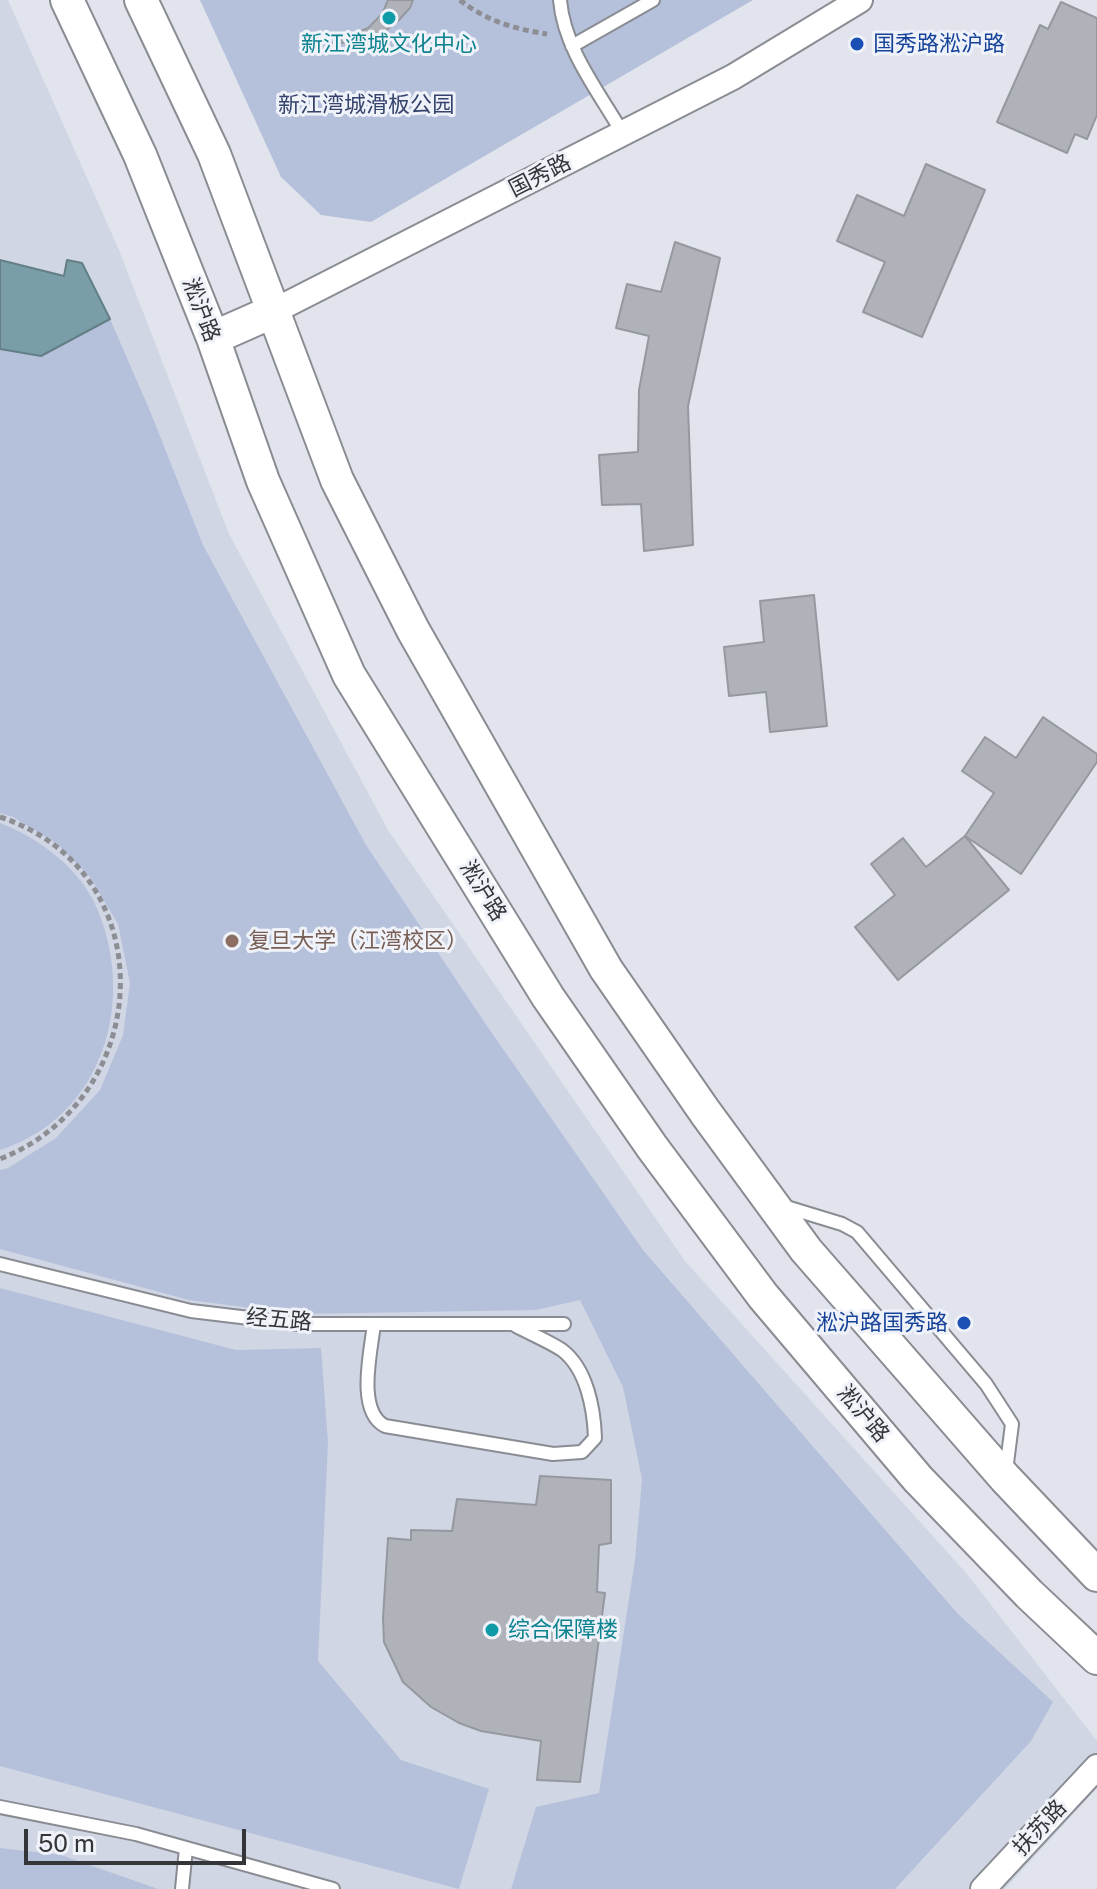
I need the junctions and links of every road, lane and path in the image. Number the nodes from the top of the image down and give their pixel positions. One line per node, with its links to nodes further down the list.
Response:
1 (67, 0): 10 (main road, 淞沪路)
2 (141, 0): 9 (main road)
3 (460, 0): 7 (path)
4 (560, 0): 7 (lane)
5 (653, 0): 7 (lane)
6 (860, 0): 8 (street, 国秀路)
7 (570, 42): 8 (lane)
8 (623, 134): 9 (street, 国秀路)
9 (274, 311): 10 (main road, 国秀路); 13 (main road)
10 (213, 338): 20 (main road, 淞沪路)
11 (0, 817): 12 (path)
12 (0, 1159)
13 (771, 1202): 18 (main road); 18 (lane)
14 (0, 1264): 15 (lane, 经五路)
15 (374, 1324): 16 (lane, 经五路); 16 (lane)
16 (513, 1324): 17 (lane, 经五路)
17 (564, 1324)
18 (1005, 1478): 19 (main road)
19 (1097, 1575)
20 (1097, 1658)
21 (1097, 1767): 26 (street, 扶苏路)
22 (0, 1807): 23 (lane)
23 (186, 1848): 24 (lane); 25 (lane)
24 (182, 1889)
25 (333, 1889)
26 (983, 1889)

